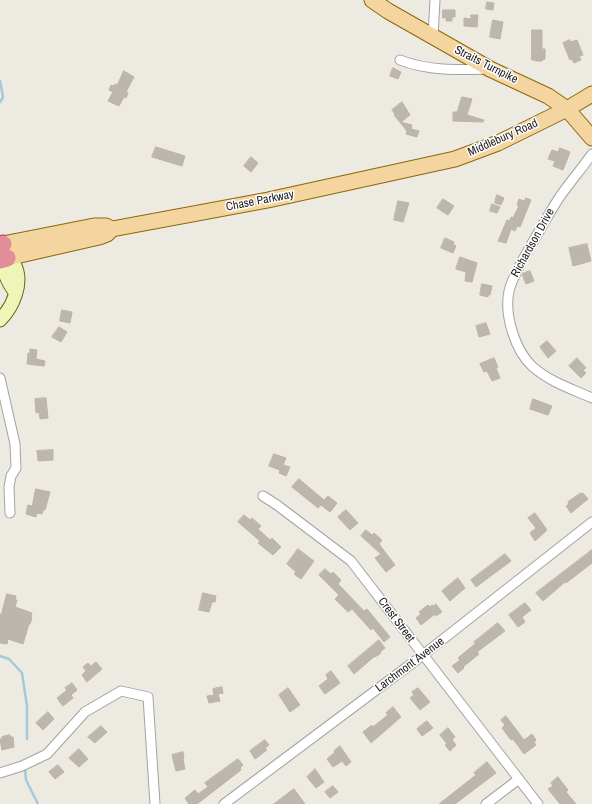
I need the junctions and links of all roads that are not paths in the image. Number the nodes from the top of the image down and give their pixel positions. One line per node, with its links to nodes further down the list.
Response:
1 (372, 0): 3 (main road, Straits Turnpike)
2 (435, 0): 3 (street)
3 (433, 36): 5 (main road, Straits Turnpike)
4 (400, 60): 5 (street)
5 (490, 69): 7 (main road, Straits Turnpike)
6 (592, 94): 7 (main road, Middlebury Road)
7 (567, 109): 8 (main road, Straits Turnpike); 10 (main road, Middlebury Road)
8 (592, 138)
9 (592, 154): 14 (street, Richardson Drive)
10 (409, 169): 11 (main road, Chase Parkway)
11 (2, 252): 12 (main road, Chase Parkway)
12 (0, 320)
13 (0, 378): 16 (street)
14 (592, 398)
15 (263, 496): 18 (street, Crest Street)
16 (10, 513)
17 (592, 522): 18 (street, Larchmont Avenue)
18 (423, 655): 20 (street, Crest Street); 22 (street, Larchmont Avenue)
19 (0, 773): 21 (street)
20 (518, 779): 23 (street); 24 (street, Crest Street)
21 (155, 804)
22 (224, 804)
23 (486, 804)
24 (538, 804)

